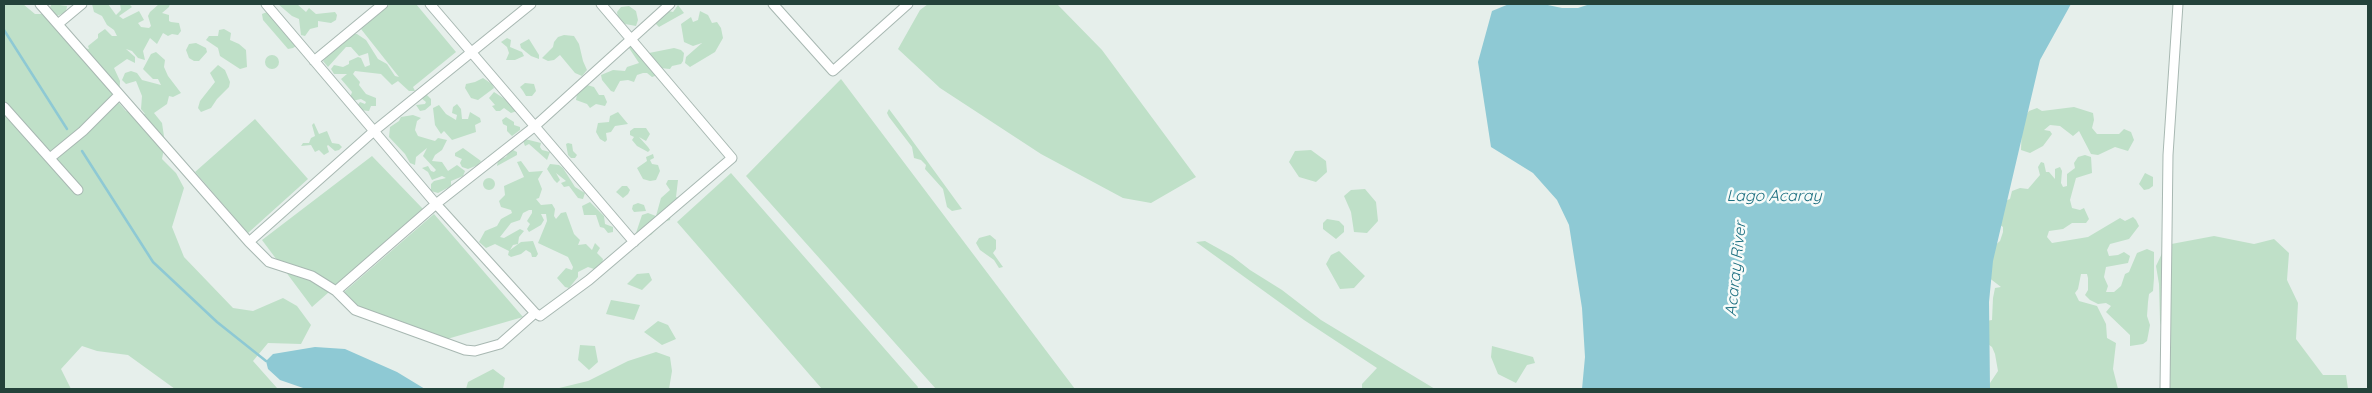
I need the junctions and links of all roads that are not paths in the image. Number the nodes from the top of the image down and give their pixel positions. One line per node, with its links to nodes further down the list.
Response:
1 (40, 4): 12 (street)
2 (82, 4): 12 (street)
3 (266, 4): 15 (street)
4 (383, 4): 15 (street)
5 (430, 4): 14 (street)
6 (531, 4): 14 (street)
7 (601, 4): 13 (street)
8 (670, 4): 13 (street)
9 (773, 4): 10 (street)
10 (908, 4)
11 (2178, 4): 27 (street)
12 (58, 24): 16 (street)
13 (631, 40): 18 (street); 24 (street)
14 (471, 53): 18 (street); 19 (street)
15 (314, 61): 19 (street)
16 (119, 95): 20 (street); 23 (street)
17 (4, 107): 20 (street)
18 (534, 127): 22 (street); 24 (street)
19 (374, 131): 22 (street); 23 (street)
20 (50, 158): 21 (street)
21 (78, 190)
22 (436, 204): 25 (street); 26 (street)
23 (249, 242): 25 (street)
24 (634, 242): 26 (street)
25 (336, 291): 26 (street)
26 (535, 313)
27 (2165, 389)

